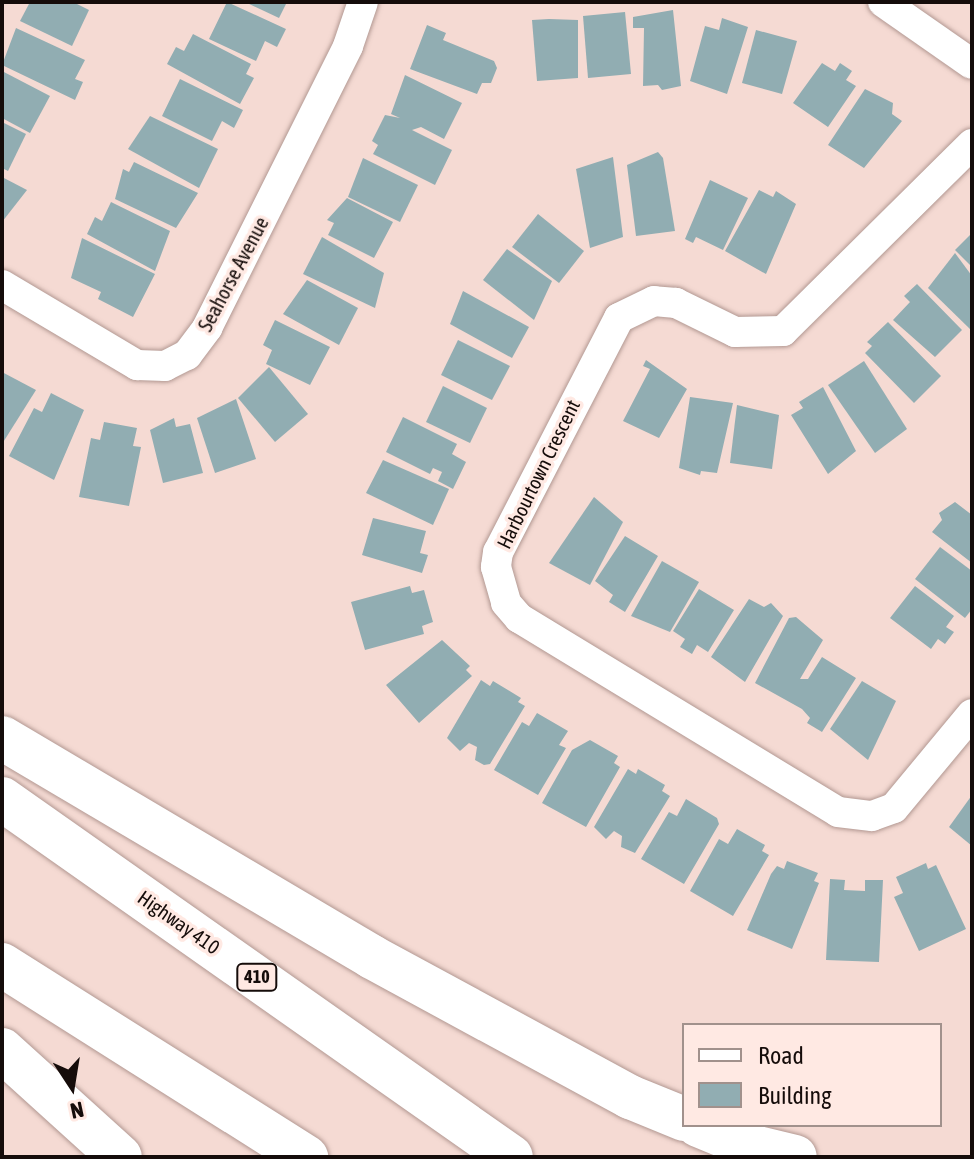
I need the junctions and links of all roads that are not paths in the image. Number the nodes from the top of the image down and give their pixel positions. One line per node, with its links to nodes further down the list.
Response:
1 (363, 2): 5 (street, Seahorse Avenue)
2 (883, 2): 3 (street)
3 (972, 64)
4 (972, 144): 6 (street, Harbourtown Crescent)
5 (2, 285)
6 (972, 714)
7 (2, 738): 11 (highway)
8 (2, 799): 15 (highway, Highway 410 / 410)
9 (2, 965): 14 (highway)
10 (2, 1050): 13 (highway)
11 (682, 1118)
12 (703, 1127): 16 (highway)
13 (120, 1157)
14 (306, 1157)
15 (511, 1157)
16 (795, 1157)

